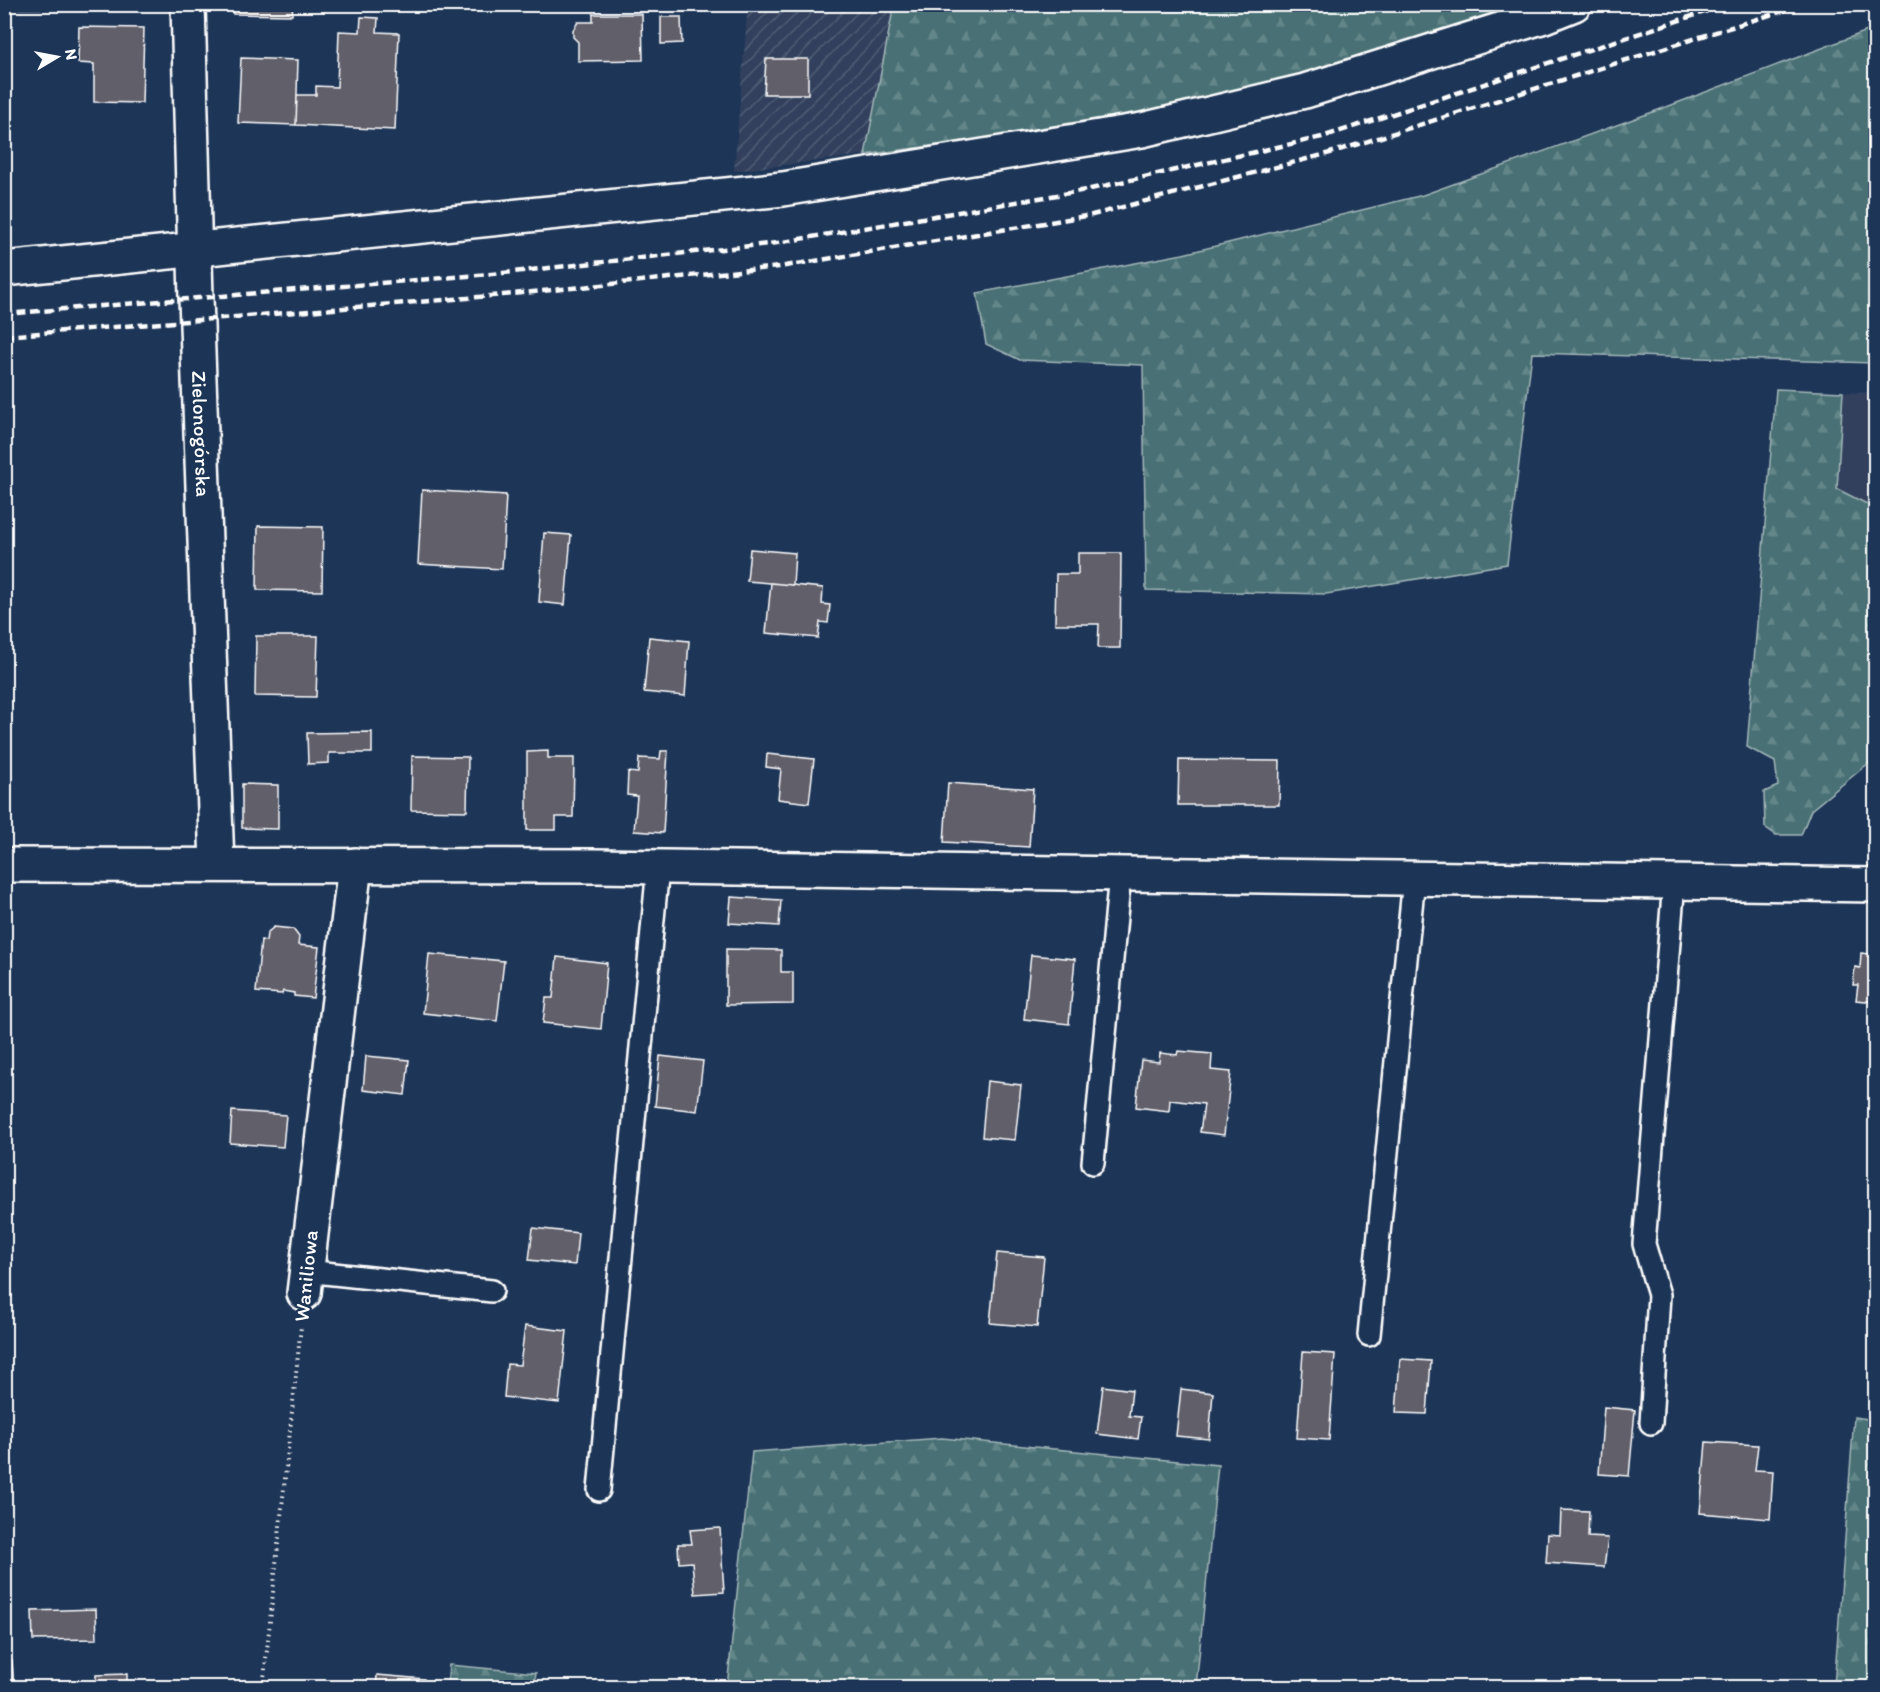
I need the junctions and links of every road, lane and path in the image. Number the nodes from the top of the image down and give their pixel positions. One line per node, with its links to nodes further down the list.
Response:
1 (188, 4): 3 (street, Zielonogórska)
2 (1574, 4): 3 (street)
3 (195, 249): 4 (street); 5 (street, Zielonogórska)
4 (4, 269)
5 (217, 864): 6 (street); 7 (street)
6 (4, 865)
7 (355, 866): 8 (street); 14 (street, Waniliowa)
8 (658, 867): 9 (street); 18 (lane)
9 (1119, 874): 10 (street); 13 (lane)
10 (1414, 878): 11 (street); 16 (lane)
11 (1674, 882): 12 (street); 17 (lane)
12 (1875, 885)
13 (1092, 1163)
14 (305, 1282): 15 (lane); 19 (path, Waniliowa)
15 (492, 1291)
16 (1369, 1335)
17 (1651, 1423)
18 (599, 1490)
19 (263, 1688)

